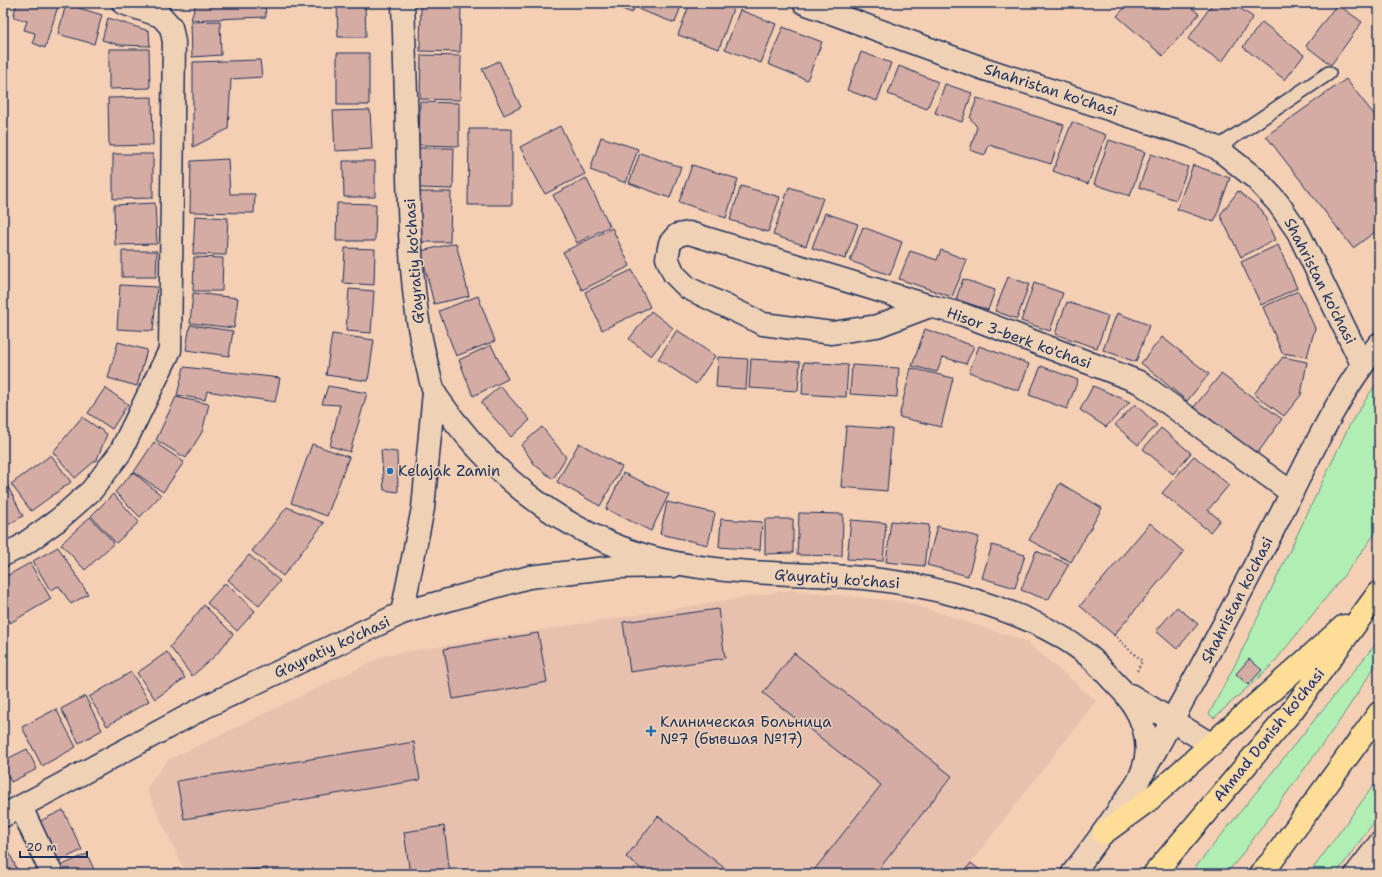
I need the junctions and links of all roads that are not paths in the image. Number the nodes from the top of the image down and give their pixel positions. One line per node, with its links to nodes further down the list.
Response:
1 (123, 3): 11 (street)
2 (404, 3): 9 (street, G'ayratiy ko'chasi)
3 (804, 3): 5 (street, Shahristan ko'chasi)
4 (1329, 72): 5 (lane)
5 (1217, 148): 8 (street, Shahristan ko'chasi)
6 (930, 306): 6 (street, Hisor 3-berk ko'chasi); 10 (street, Hisor 3-berk ko'chasi)
7 (1379, 344): 8 (street)
8 (1362, 364): 10 (street, Shahristan ko'chasi)
9 (434, 392): 12 (street, G'ayratiy ko'chasi); 14 (street)
10 (1292, 493): 17 (street, Shahristan ko'chasi)
11 (3, 555)
12 (688, 565): 14 (street, G'ayratiy ko'chasi); 15 (street, G'ayratiy ko'chasi)
13 (1376, 596): 18 (main road); 26 (main road, Ahmad Donish ko'chasi)
14 (402, 613): 20 (street, G'ayratiy ko'chasi)
15 (1129, 685): 17 (street); 19 (street)
16 (1379, 713): 23 (main road)
17 (1172, 721): 18 (street); 19 (street, Shahristan ko'chasi)
18 (1212, 745): 21 (main road)
19 (1141, 777): 21 (street, Shahristan ko'chasi)
20 (12, 811): 24 (street)
21 (1104, 833): 25 (street, Shahristan ko'chasi)
22 (1379, 844): 27 (street)
23 (1265, 870)
24 (52, 874)
25 (1072, 874)
26 (1154, 874)
27 (1356, 874)

